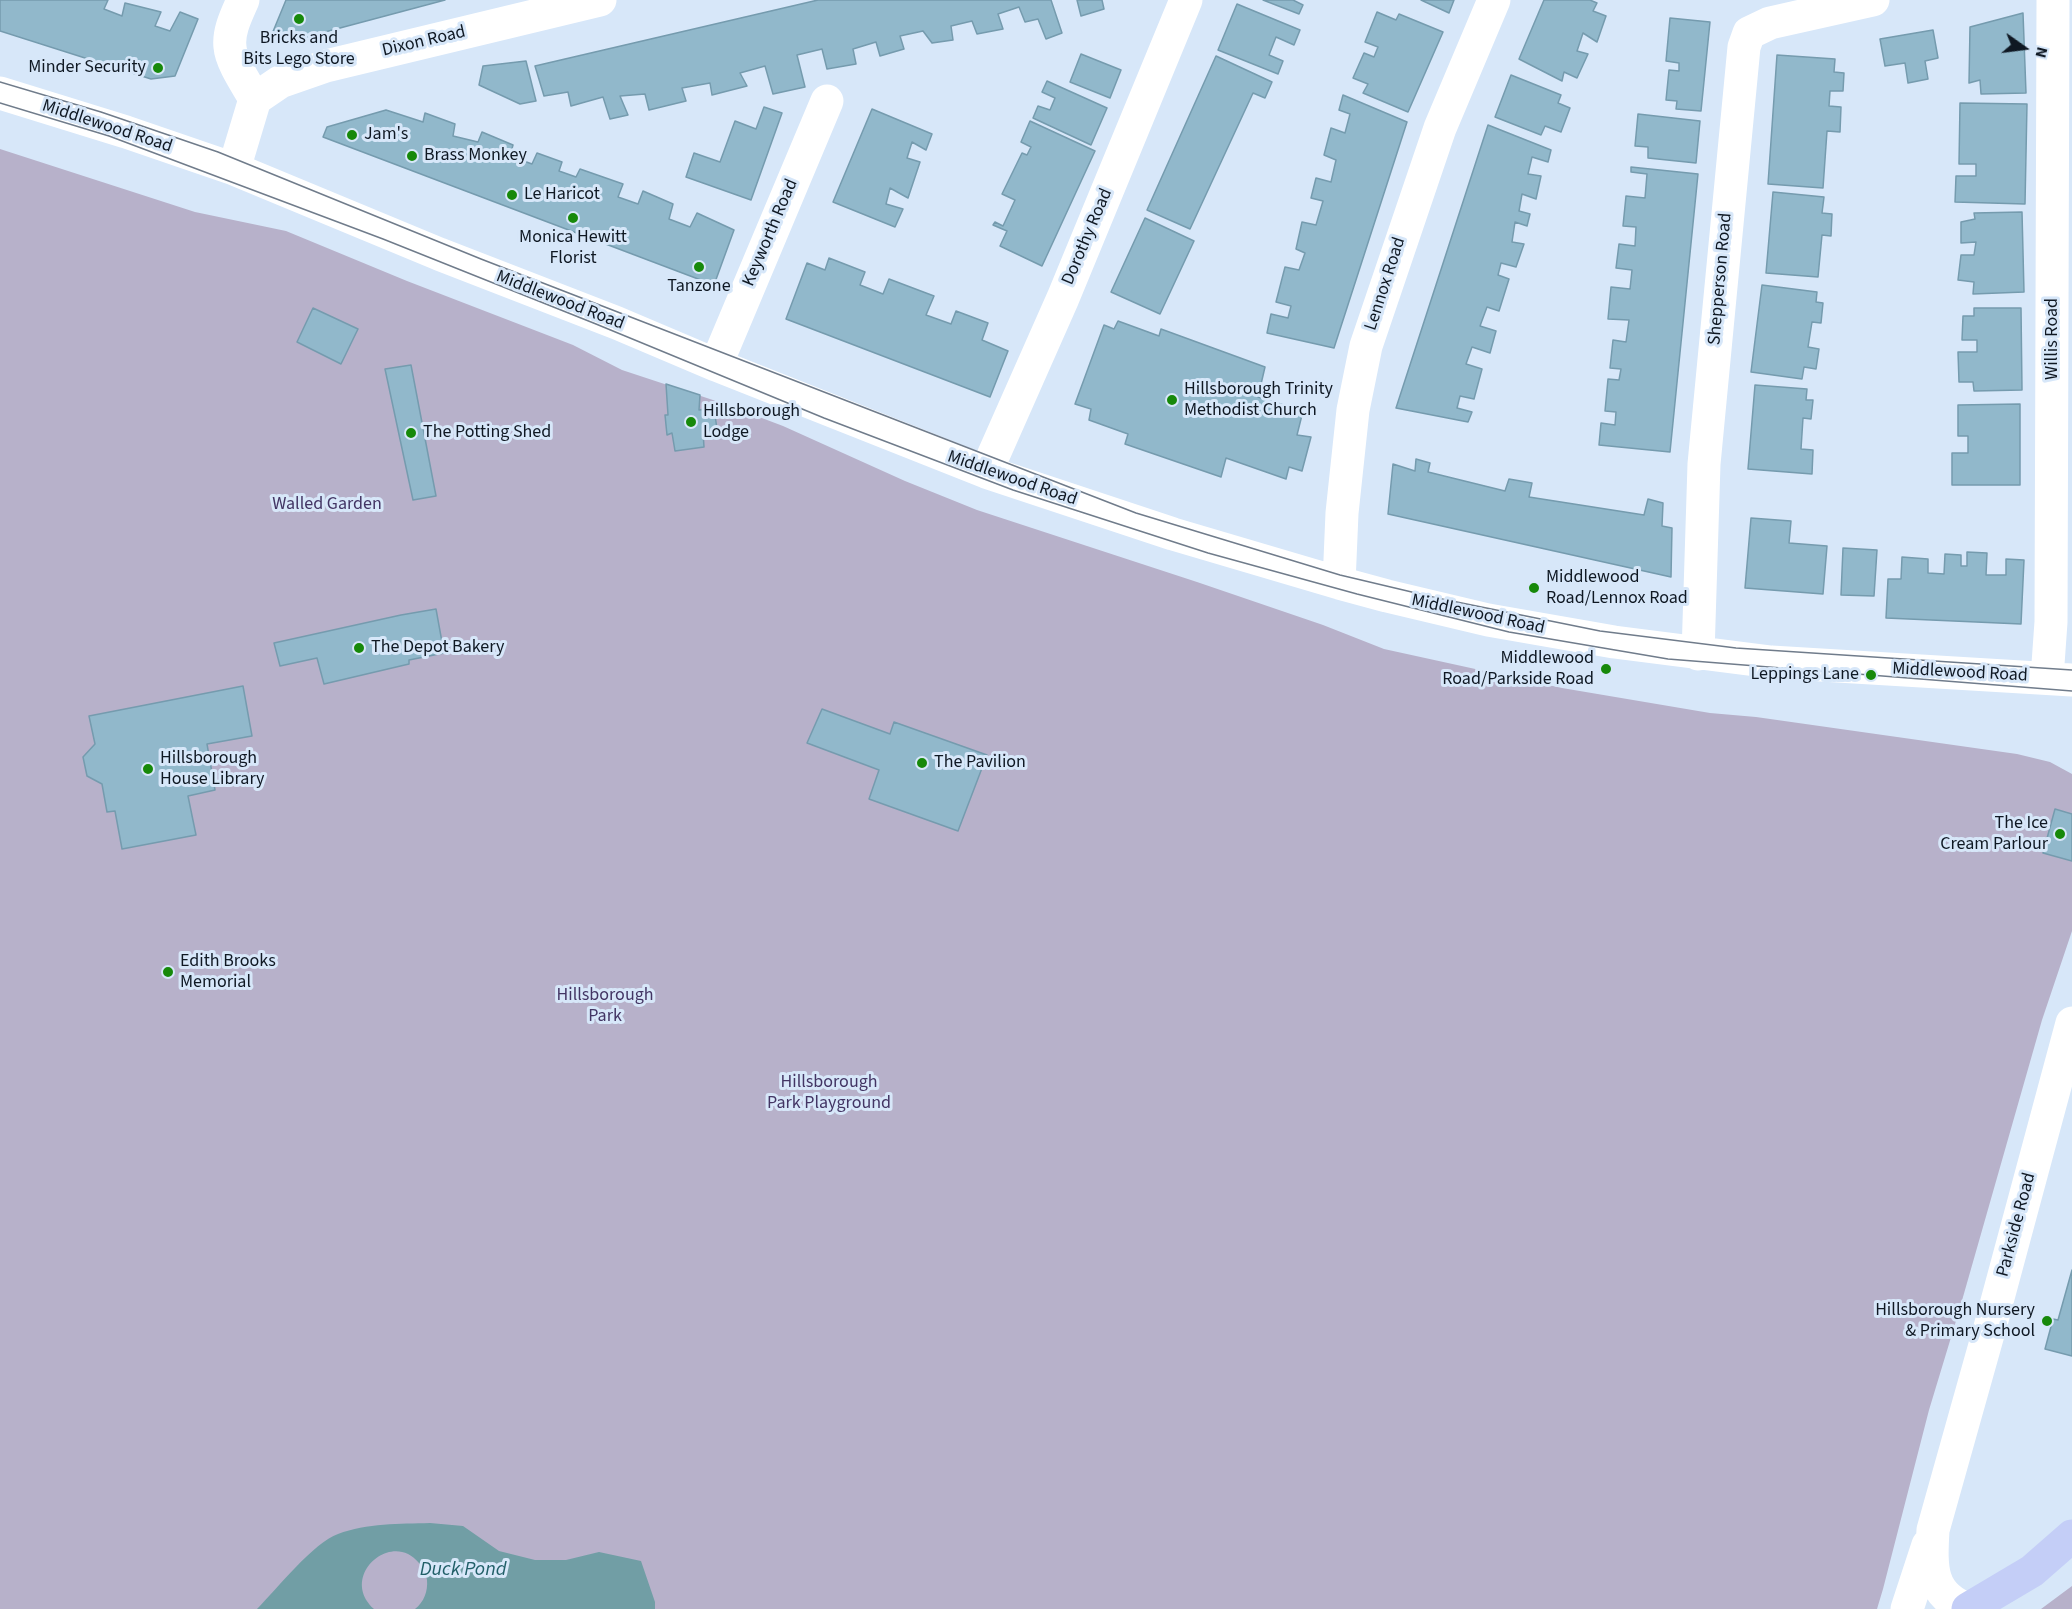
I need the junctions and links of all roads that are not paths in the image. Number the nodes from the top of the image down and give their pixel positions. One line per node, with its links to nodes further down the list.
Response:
1 (243, 0): 9 (street)
2 (600, 0): 7 (street, Dixon Road)
3 (1186, 0): 13 (street, Dorothy Road)
4 (1494, 0): 14 (street, Lennox Road)
5 (1872, 0): 15 (street, Shepperson Road)
6 (2053, 0): 16 (street, Willis Road)
7 (551, 6): 9 (street, Dixon Road)
8 (0, 93): 11 (street, Middlewood Road)
9 (255, 99): 11 (street)
10 (827, 100): 12 (street, Keyworth Road)
11 (234, 169): 12 (street, Middlewood Road)
12 (716, 365): 13 (street, Middlewood Road)
13 (986, 472): 14 (street, Middlewood Road)
14 (1339, 583): 15 (street, Middlewood Road)
15 (1698, 654): 16 (street, Middlewood Road)
16 (2060, 679): 17 (street)
17 (2072, 703)
18 (2072, 1023): 19 (street, Parkside Road)
19 (1933, 1530): 23 (street, Parkside Road); 24 (street, Parkside Road)
20 (2072, 1536): 21 (main road)
21 (2032, 1570): 22 (main road); 24 (main road)
22 (2005, 1606)
23 (1907, 1609)
24 (1969, 1609)

